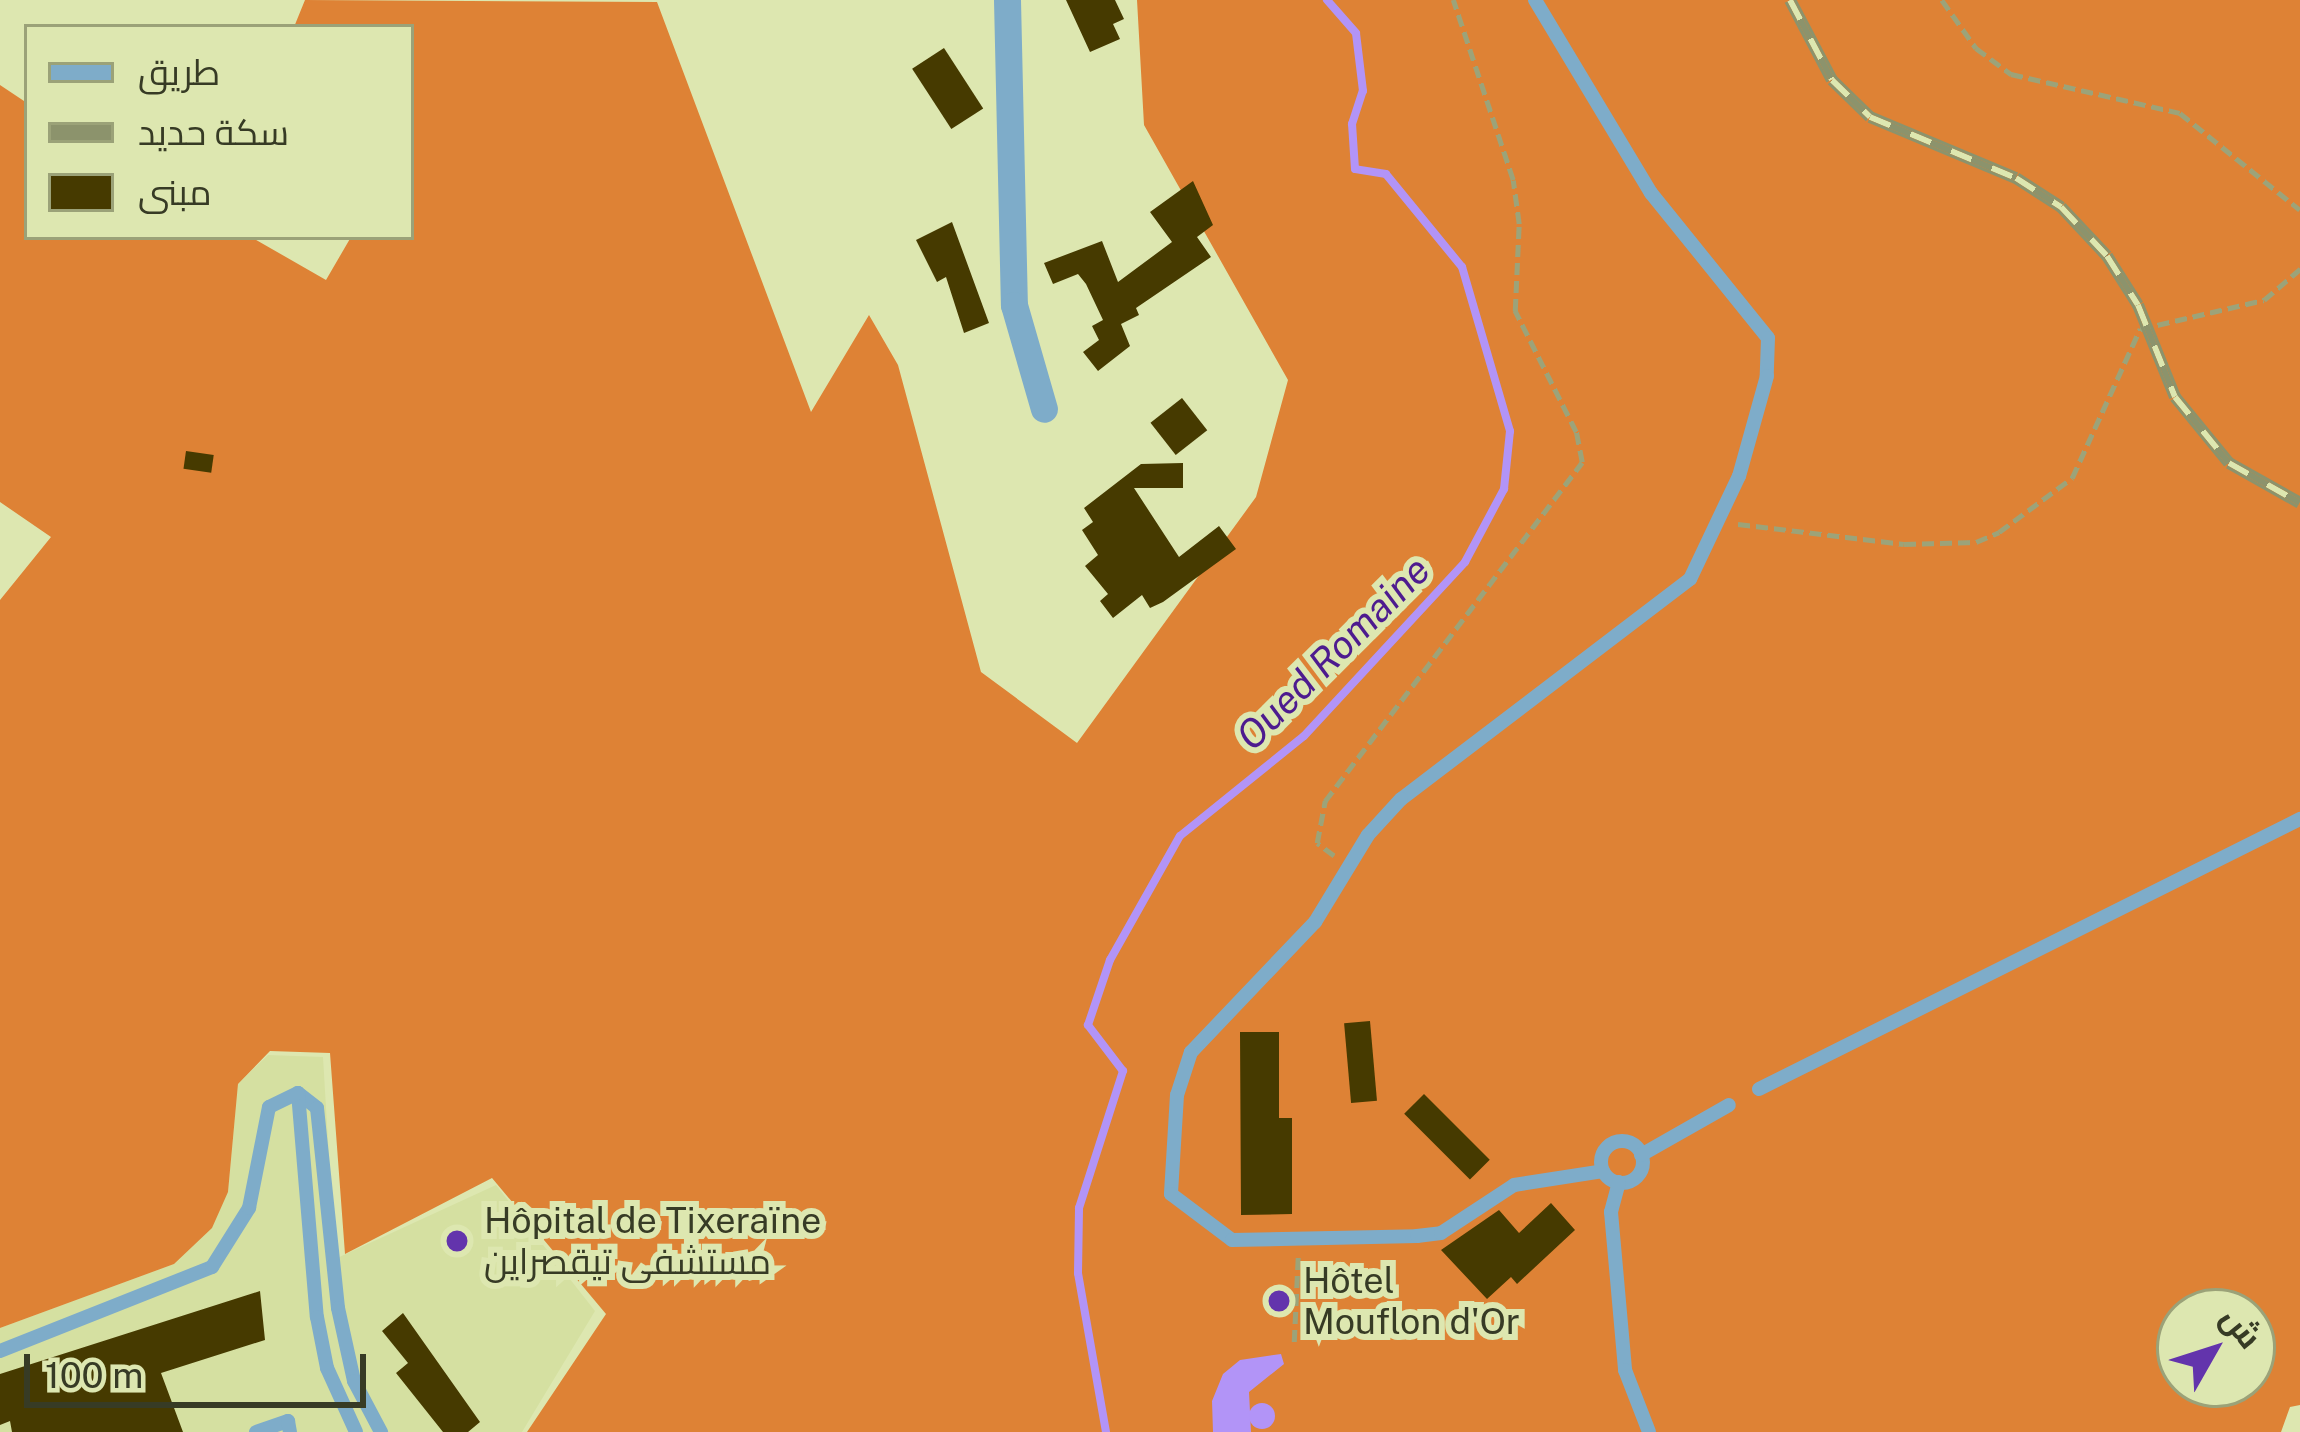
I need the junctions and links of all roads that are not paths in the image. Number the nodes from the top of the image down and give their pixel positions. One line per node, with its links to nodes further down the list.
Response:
1 (1007, 0): 3 (street)
2 (1535, 0): 9 (lane)
3 (1044, 409)
4 (2300, 819): 5 (lane)
5 (1759, 1089)
6 (298, 1093): 11 (lane); 14 (lane); 15 (lane)
7 (1729, 1105): 8 (lane)
8 (1641, 1155): 9 (lane); 10 (lane)
9 (1603, 1171): 10 (lane)
10 (1619, 1182): 16 (lane)
11 (0, 1351)
12 (256, 1432): 13 (lane)
13 (290, 1432)
14 (356, 1432)
15 (381, 1432)
16 (1649, 1432)

